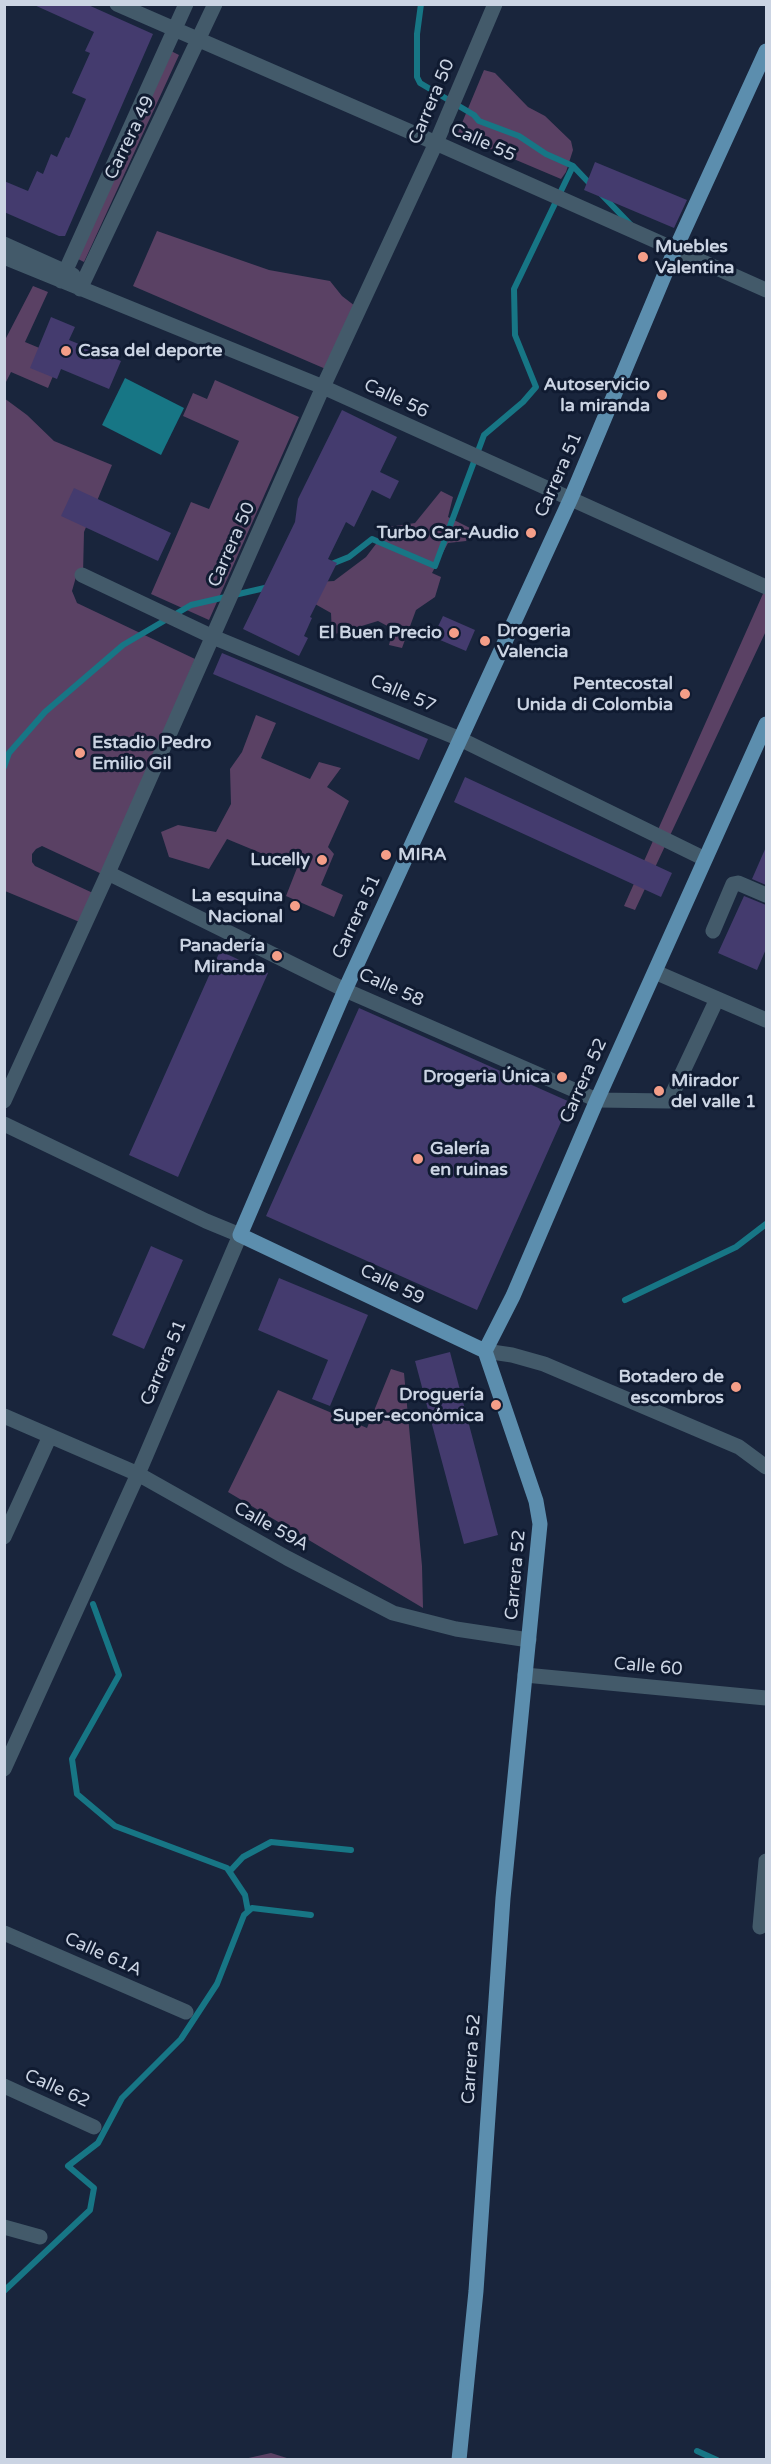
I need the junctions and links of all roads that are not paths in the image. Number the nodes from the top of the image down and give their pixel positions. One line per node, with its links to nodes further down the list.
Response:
1 (117, 4): 5 (street, Calle 55)
2 (186, 4): 5 (street, Carrera 49)
3 (215, 4): 6 (street, Carrera 49)
4 (495, 4): 8 (street, Carrera 50)
5 (174, 30): 6 (street, Calle 55); 12 (street, Carrera 49)
6 (198, 41): 8 (street, Calle 55); 13 (street, Carrera 49)
7 (766, 51): 10 (main road, Carrera 51)
8 (436, 143): 10 (street, Calle 55); 15 (street, Carrera 50)
9 (4, 244): 12 (street, Calle 56)
10 (675, 250): 14 (street, Calle 55); 16 (main road, Carrera 51)
11 (4, 257): 12 (street, Calle 56)
12 (63, 276): 13 (street, Calle 56)
13 (82, 284): 15 (street, Calle 56)
14 (766, 290)
15 (323, 387): 16 (street, Calle 56); 19 (street, Carrera 50)
16 (571, 498): 18 (street, Calle 56); 21 (main road, Carrera 51)
17 (81, 575): 19 (street, Calle 57)
18 (766, 587)
19 (213, 637): 21 (street, Calle 57); 23 (street, Carrera 50)
20 (766, 723): 22 (main road, Carrera 52)
21 (460, 739): 22 (street, Calle 57); 27 (main road, Carrera 51)
22 (705, 859): 26 (main road, Carrera 52)
23 (108, 873): 27 (street, Calle 58); 31 (street, Carrera 50)
24 (766, 895): 25 (street)
25 (712, 931)
26 (655, 972): 28 (street); 30 (main road, Carrera 52)
27 (345, 990): 30 (street, Calle 58); 33 (main road, Carrera 51)
28 (717, 999): 29 (street); 30 (street, Calle 58)
29 (766, 1020)
30 (597, 1100): 34 (main road, Carrera 52)
31 (4, 1101)
32 (4, 1124): 33 (street, Calle 59)
33 (240, 1235): 34 (main road, Calle 59); 38 (street, Carrera 51)
34 (485, 1351): 37 (street, Calle 59); 40 (main road, Carrera 52)
35 (4, 1416): 36 (street, Calle 59A)
36 (50, 1436): 38 (street, Calle 59A); 39 (street)
37 (766, 1467)
38 (138, 1474): 40 (street, Calle 59A); 43 (street, Carrera 51)
39 (4, 1537)
40 (529, 1640): 41 (main road, Carrera 52)
41 (525, 1675): 42 (street, Calle 60); 52 (main road, Carrera 52)
42 (766, 1698)
43 (4, 1770)
44 (766, 1861): 45 (street)
45 (760, 1927)
46 (4, 1933): 47 (street, Calle 61A)
47 (186, 2012)
48 (6, 2091): 49 (street, Calle 62)
49 (94, 2127)
50 (4, 2227): 51 (street)
51 (40, 2237)
52 (459, 2460)

